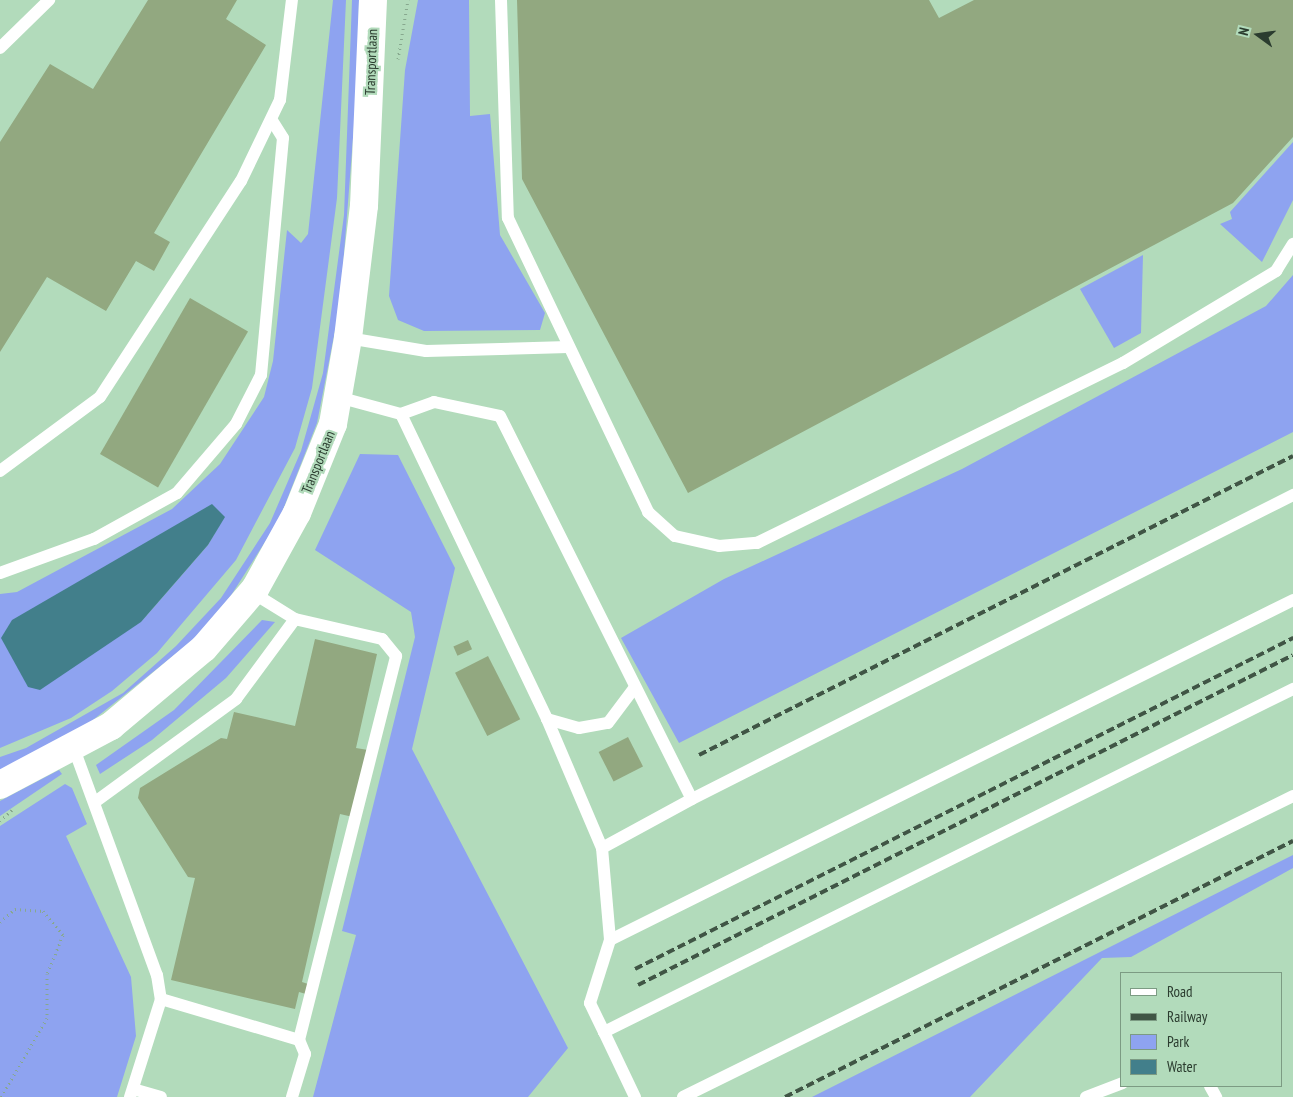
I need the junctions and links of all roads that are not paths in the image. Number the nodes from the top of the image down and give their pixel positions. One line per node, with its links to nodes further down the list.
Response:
1 (48, 0): 5 (lane)
2 (292, 0): 6 (lane)
3 (373, 0): 8 (street, Transportlaan)
4 (501, 0): 9 (lane)
5 (0, 48)
6 (271, 119): 12 (lane); 14 (lane)
7 (1293, 244): 9 (lane)
8 (348, 338): 9 (lane); 10 (street, Transportlaan)
9 (568, 347)
10 (338, 397): 11 (lane); 15 (street, Transportlaan)
11 (401, 414): 18 (lane); 20 (lane)
12 (0, 471)
13 (1293, 495): 24 (lane)
14 (0, 572)
15 (252, 593): 17 (lane); 21 (street, Transportlaan)
16 (1293, 600): 27 (lane)
17 (295, 619): 25 (lane); 30 (lane)
18 (635, 687): 20 (lane); 24 (lane)
19 (1293, 689): 29 (lane)
20 (547, 719): 26 (lane)
21 (73, 746): 22 (street, Transportlaan); 25 (lane)
22 (0, 785)
23 (1293, 796): 36 (lane)
24 (692, 799): 26 (lane)
25 (95, 802): 28 (lane)
26 (602, 848): 27 (lane)
27 (610, 940): 29 (lane)
28 (161, 999): 30 (lane); 32 (lane)
29 (604, 1032): 35 (lane)
30 (299, 1040): 34 (lane)
31 (1120, 1084): 37 (lane)
32 (132, 1093): 33 (lane)
33 (161, 1097)
34 (292, 1097)
35 (635, 1097)
36 (683, 1097)
37 (1086, 1097)

